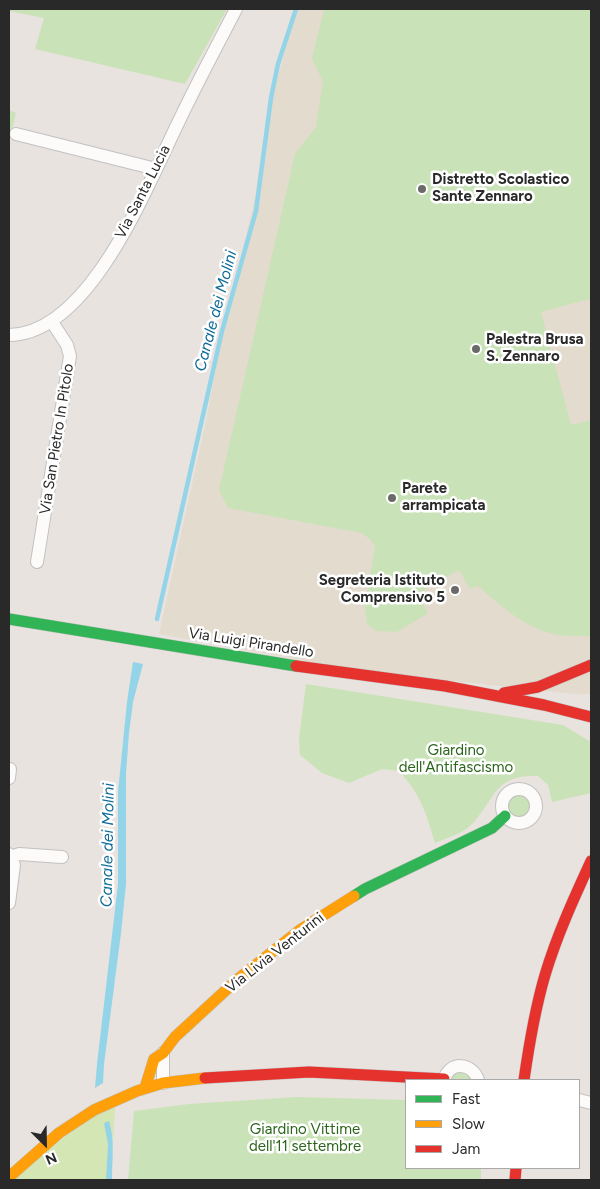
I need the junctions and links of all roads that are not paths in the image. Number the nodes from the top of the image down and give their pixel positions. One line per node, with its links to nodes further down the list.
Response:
1 (236, 9): 3 (street, Via Santa Lucia)
2 (16, 134): 3 (street)
3 (156, 169): 4 (street, Via Santa Lucia)
4 (52, 322): 5 (street, Via Santa Lucia); 6 (street, Via San Pietro In Pitolo)
5 (9, 335)
6 (37, 562)
7 (9, 619): 9 (street, Via Luigi Pirandello)
8 (591, 665): 9 (street, Via Luigi Pirandello)
9 (488, 694): 10 (street, Via Luigi Pirandello)
10 (591, 717)
11 (505, 816): 16 (street, Via Livia Venturini)
12 (10, 856): 13 (street); 15 (street)
13 (62, 857)
14 (591, 861): 20 (street)
15 (9, 903)
16 (163, 1053): 21 (street); 22 (street, Via Livia Venturini)
17 (427, 1079): 21 (street)
18 (445, 1079): 19 (street)
19 (477, 1079)
20 (524, 1079)
21 (163, 1083): 22 (street)
22 (145, 1088): 23 (street)
23 (9, 1177)

